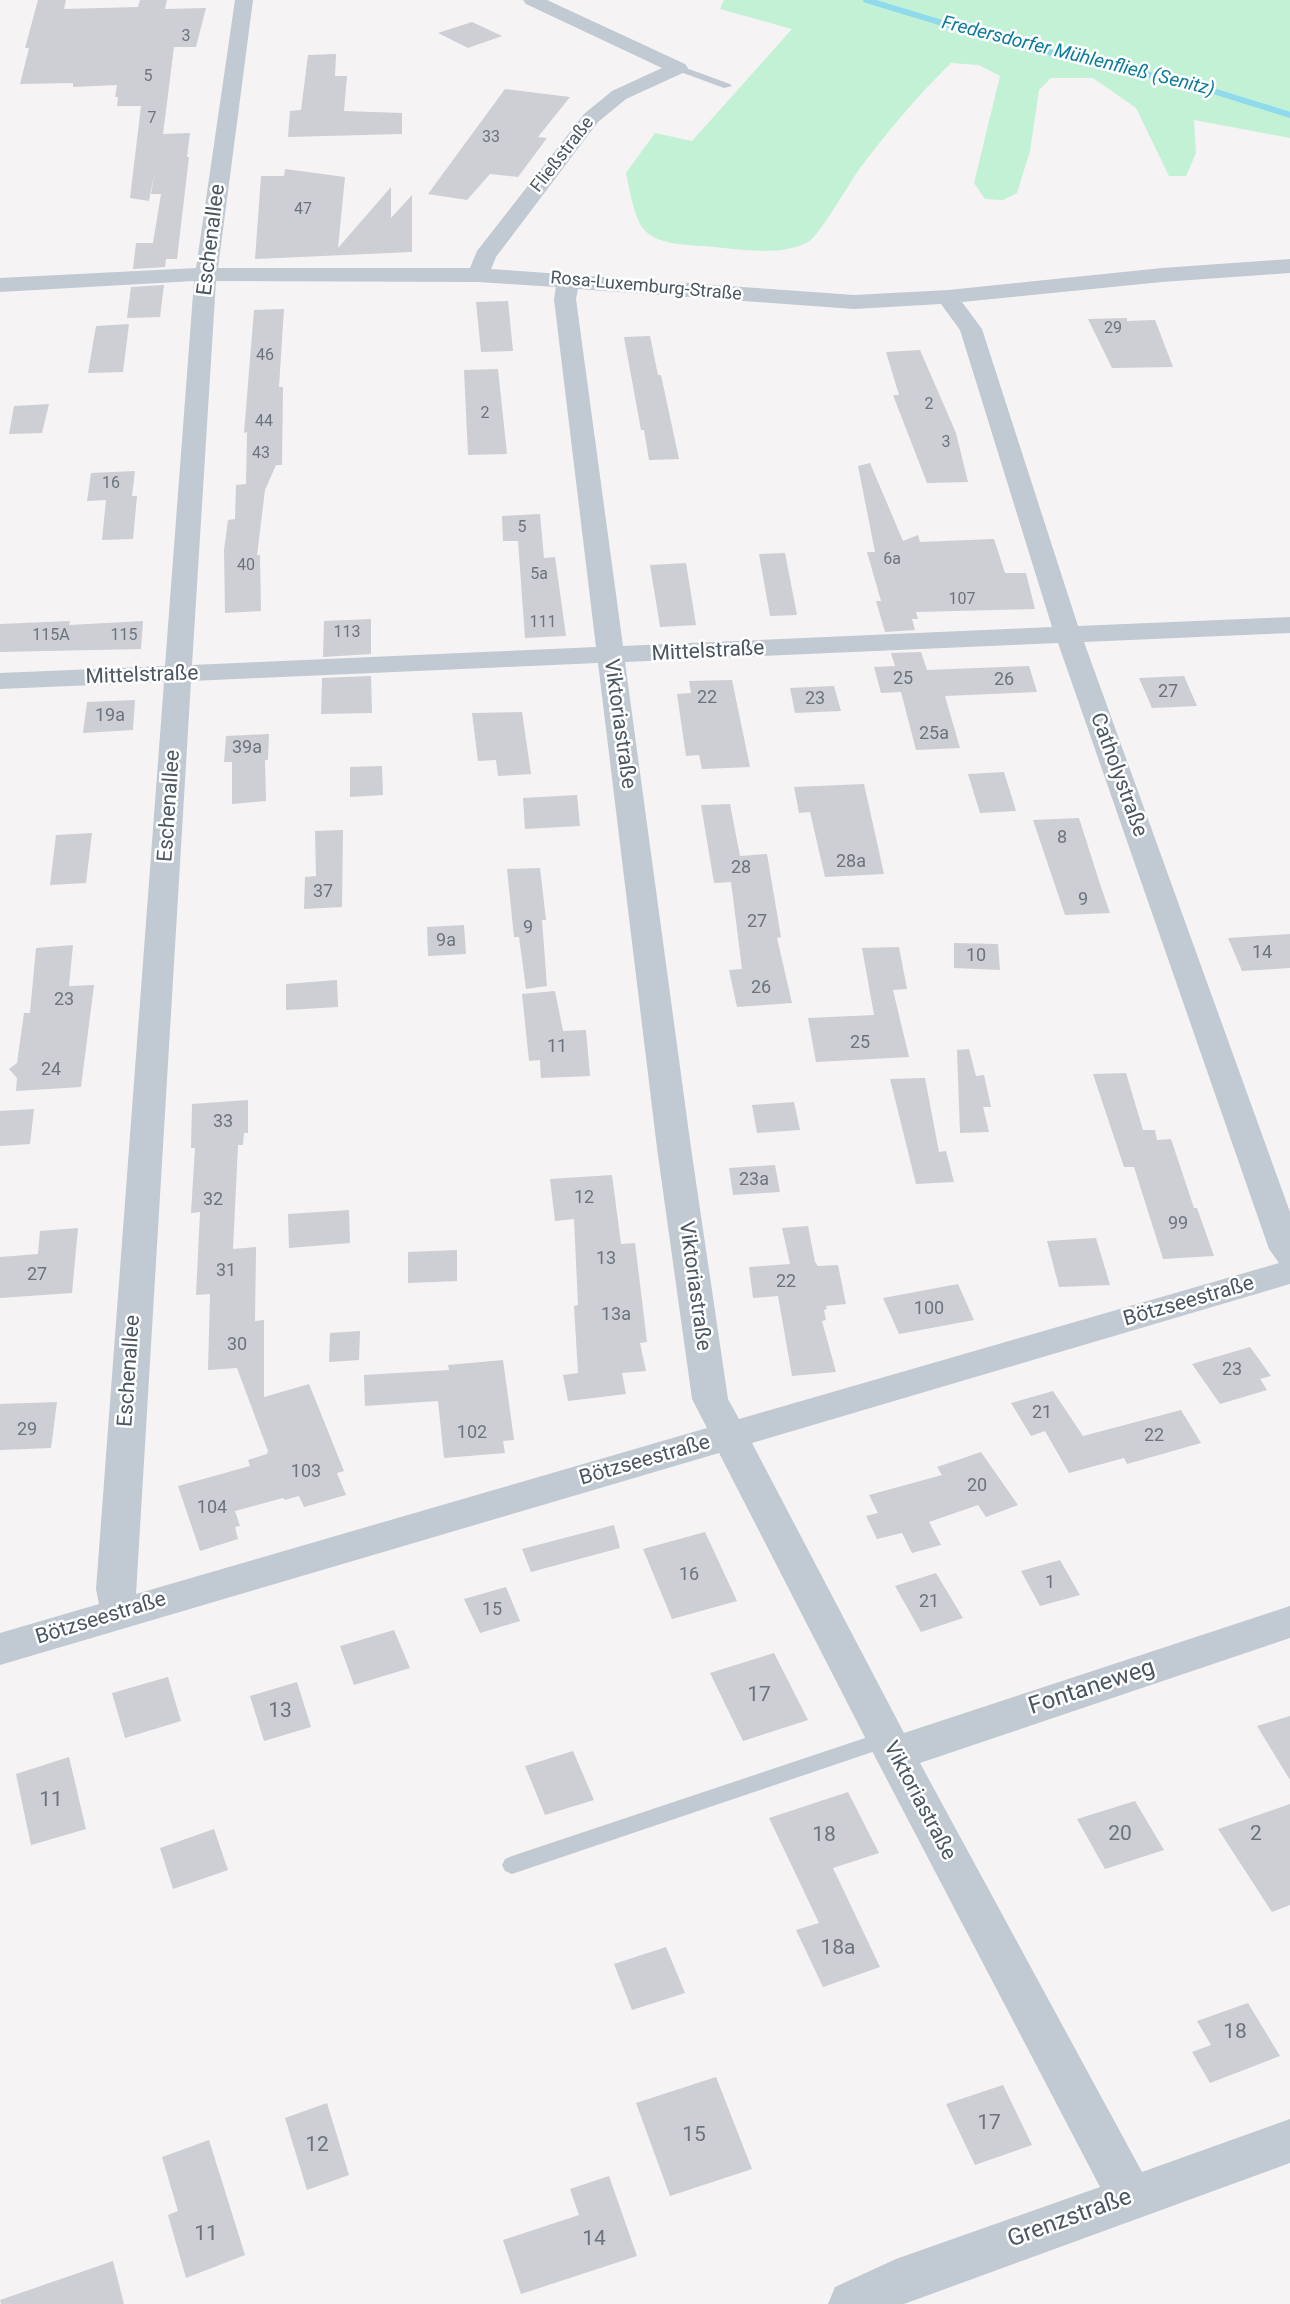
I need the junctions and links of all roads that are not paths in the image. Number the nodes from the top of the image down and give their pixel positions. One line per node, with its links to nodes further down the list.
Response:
1 (244, 0): 6 (street, Eschenallee)
2 (532, 0): 3 (street)
3 (678, 68): 4 (lane); 7 (street, Fließstraße)
4 (727, 86)
5 (1290, 266): 10 (street, Rosa-Luxemburg-Straße)
6 (206, 275): 7 (street, Rosa-Luxemburg-Straße); 9 (street, Rosa-Luxemburg-Straße); 14 (street, Eschenallee)
7 (478, 275): 8 (street, Rosa-Luxemburg-Straße)
8 (568, 280): 10 (street, Rosa-Luxemburg-Straße); 13 (street, Viktoriastraße)
9 (0, 285)
10 (948, 297): 12 (street, Catholystraße)
11 (1290, 625): 12 (street, Mittelstraße)
12 (1068, 635): 13 (street, Mittelstraße); 16 (street, Catholystraße)
13 (610, 656): 14 (street, Mittelstraße); 18 (street, Viktoriastraße)
14 (180, 674): 15 (street, Mittelstraße); 19 (street, Eschenallee)
15 (0, 681)
16 (1290, 1254)
17 (1290, 1272): 18 (street, Bötzseestraße)
18 (728, 1437): 19 (street, Bötzseestraße); 22 (street, Viktoriastraße)
19 (121, 1613): 21 (street, Bötzseestraße)
20 (1290, 1622): 22 (street, Fontaneweg)
21 (0, 1649)
22 (890, 1746): 23 (lane); 25 (street, Viktoriastraße)
23 (512, 1865)
24 (1290, 2141): 25 (street, Grenzstraße)
25 (1130, 2196): 26 (street, Grenzstraße)
26 (852, 2304)

